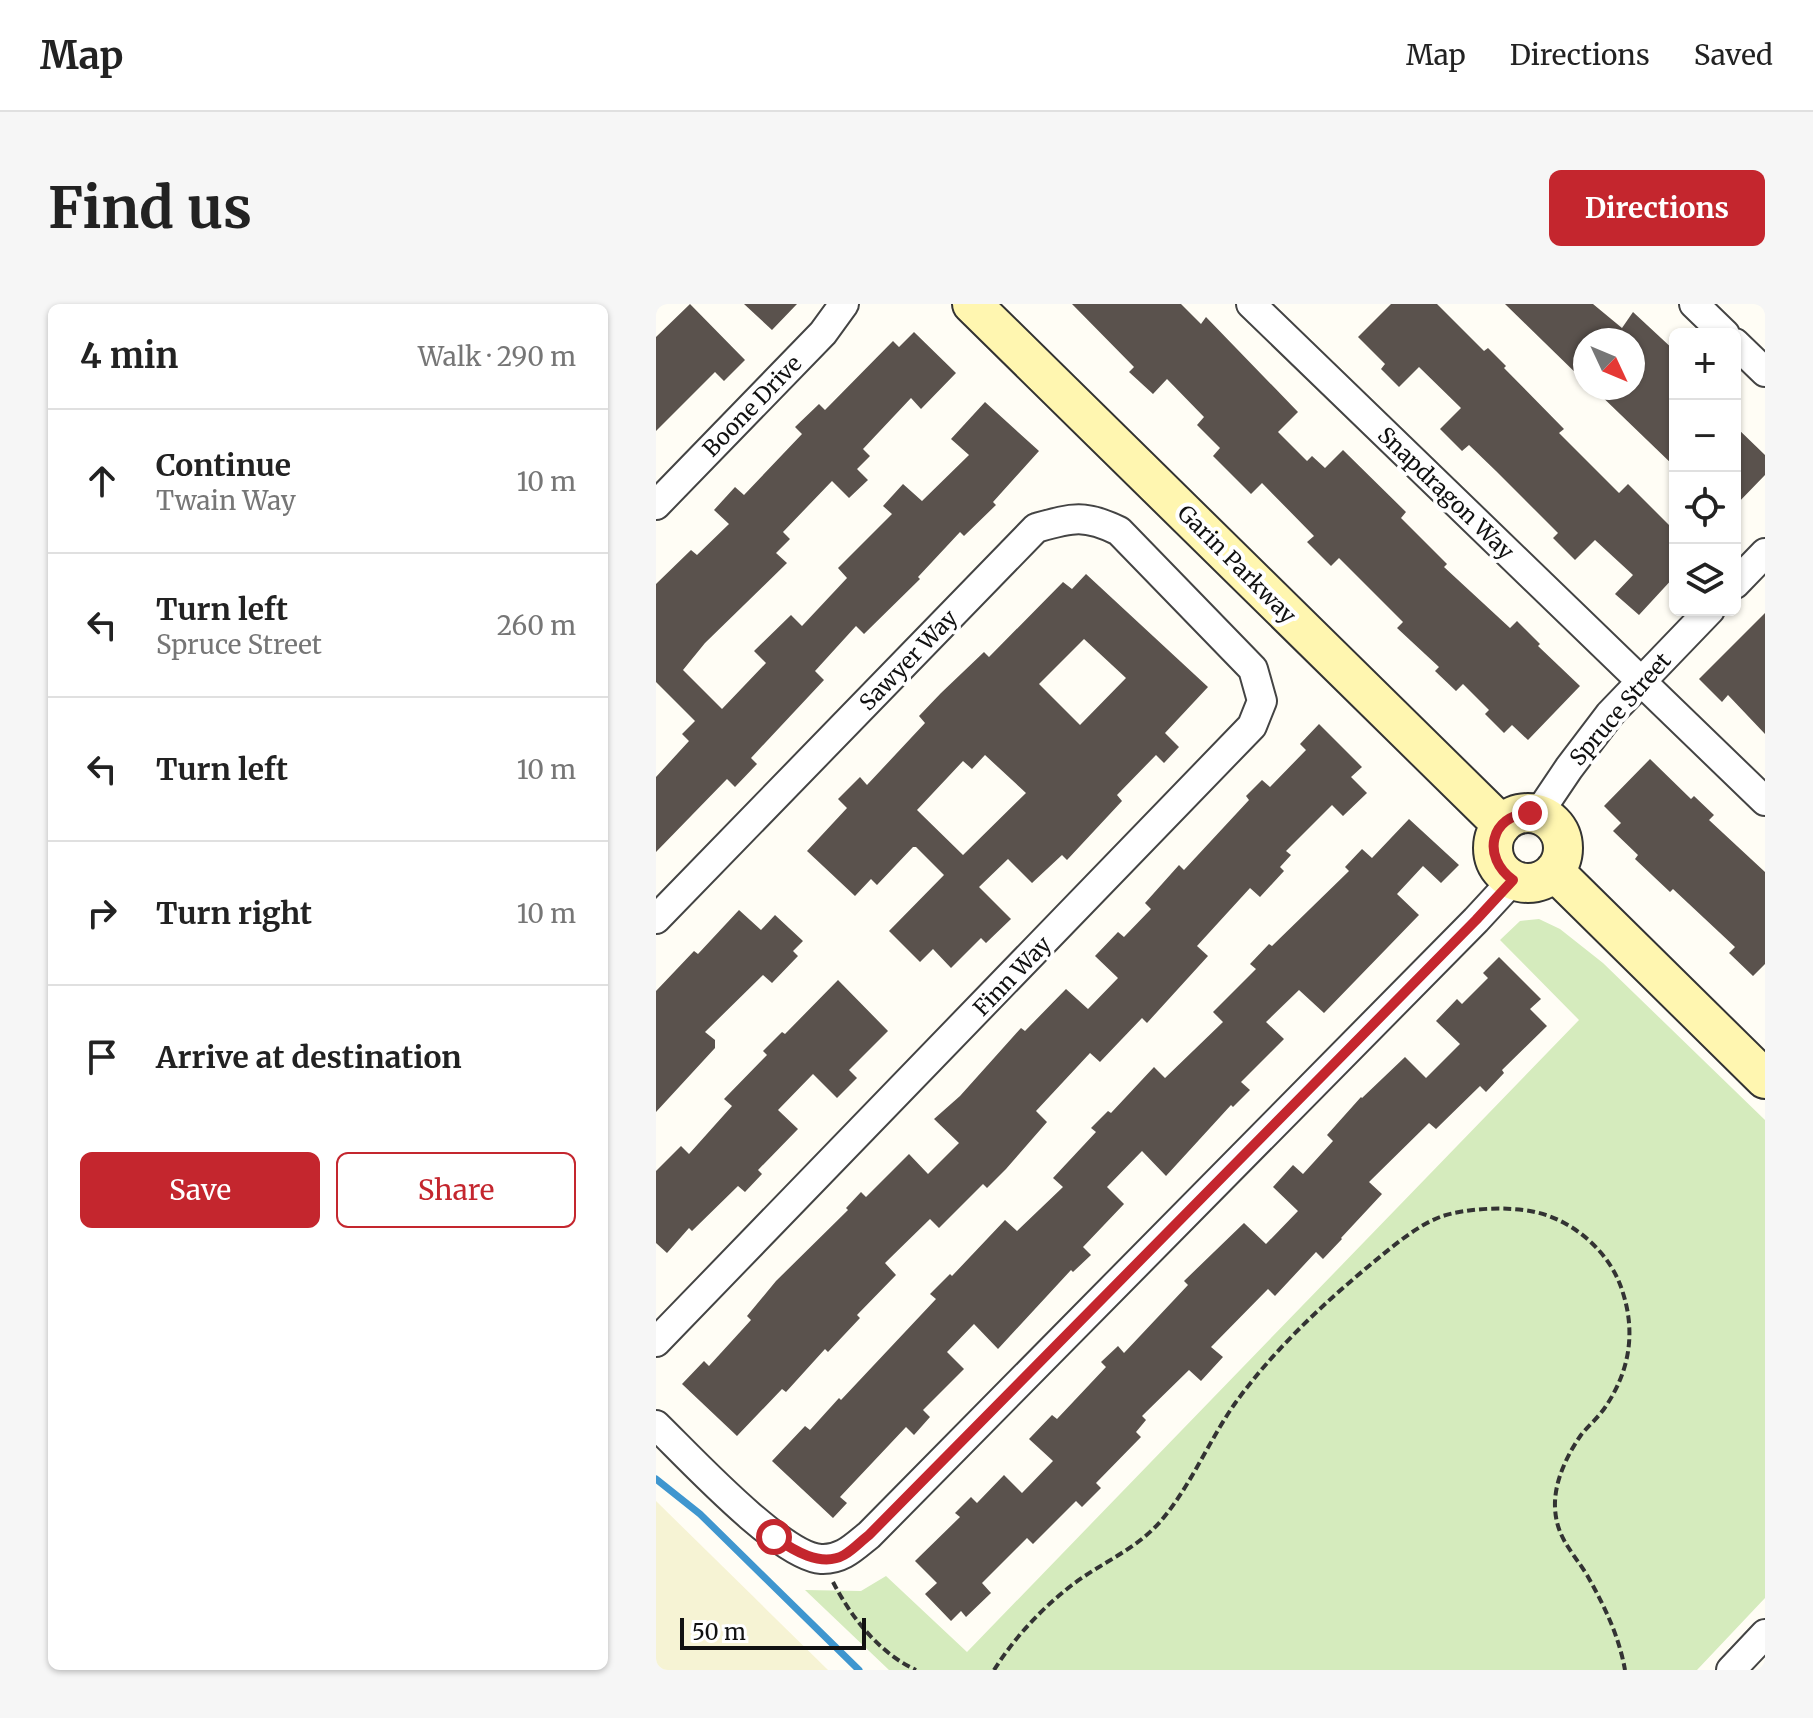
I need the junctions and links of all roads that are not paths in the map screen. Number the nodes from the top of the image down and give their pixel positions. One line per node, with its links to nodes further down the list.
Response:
1 (844, 304): 8 (street, Boone Drive)
2 (972, 304): 16 (street, Garin Parkway)
3 (1251, 304): 13 (street, Snapdragon Way)
4 (1694, 304): 5 (street)
5 (1719, 328)
6 (1741, 349): 7 (street)
7 (1765, 372)
8 (656, 505)
9 (1765, 553): 10 (street)
10 (1741, 578)
11 (1181, 595): 19 (street, Sawyer Way); 21 (street, Finn Way)
12 (1704, 616): 13 (street, Spruce Street)
13 (1641, 682): 14 (street, Snapdragon Way); 15 (street, Spruce Street)
14 (1765, 801)
15 (1538, 814): 16 (street); 17 (street)
16 (1502, 825): 18 (street)
17 (1554, 871): 18 (street); 20 (street)
18 (1513, 880): 22 (street)
19 (656, 919)
20 (1765, 1079)
21 (656, 1342)
22 (656, 1425)
23 (1765, 1634): 24 (street)
24 (1731, 1670)

